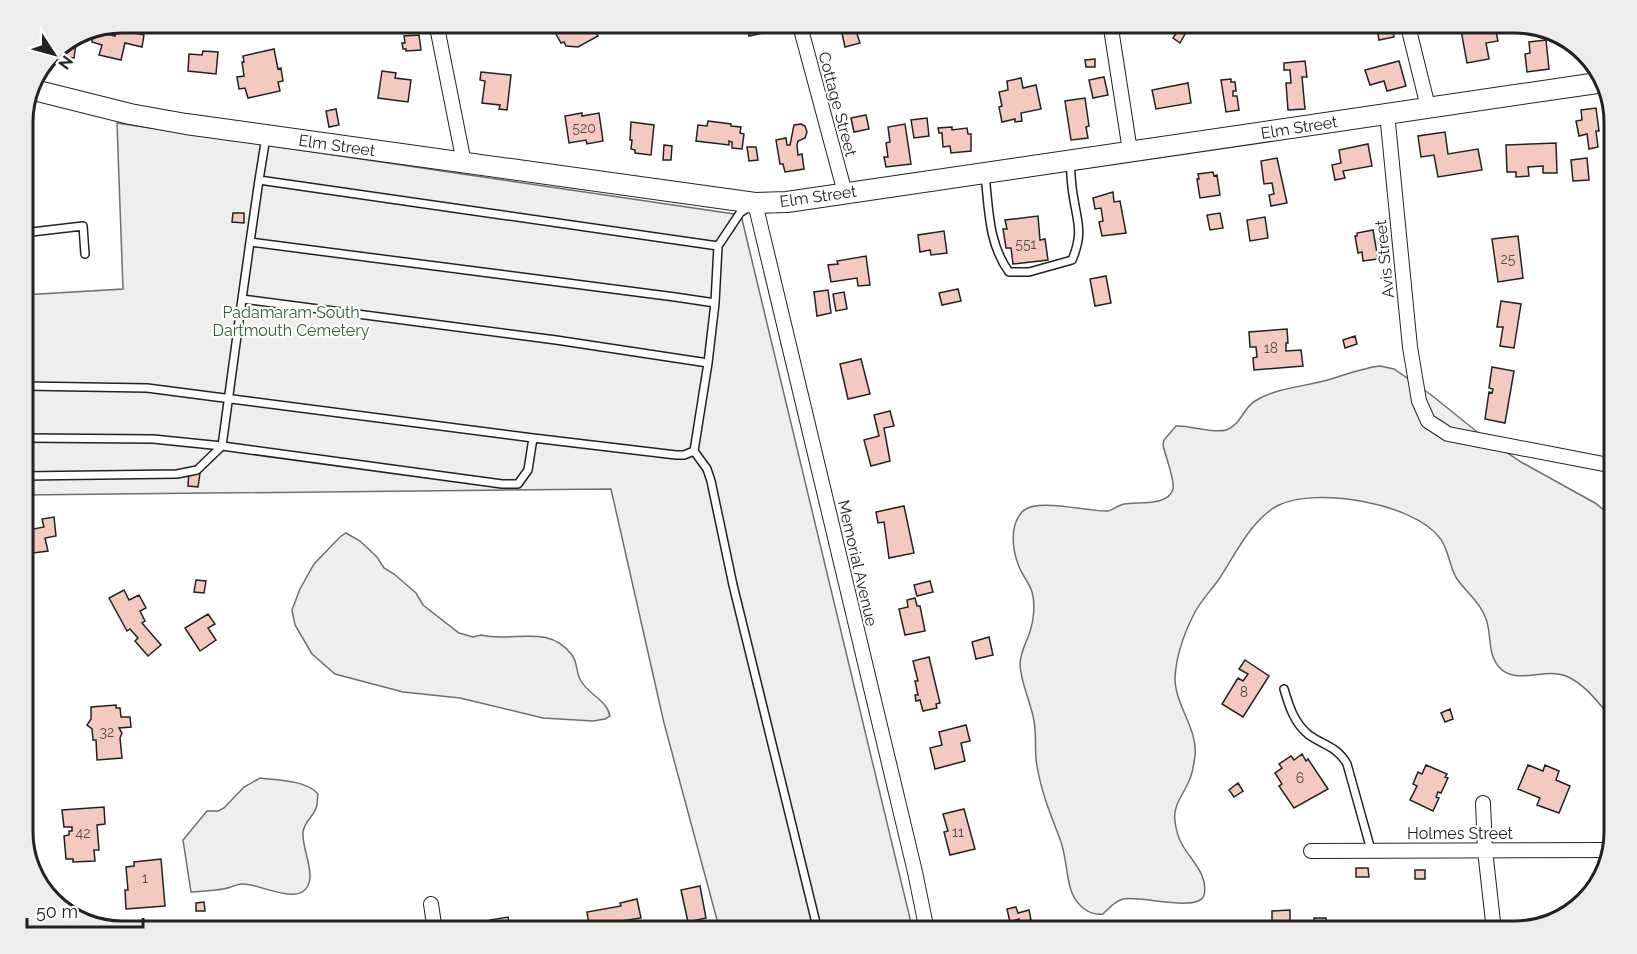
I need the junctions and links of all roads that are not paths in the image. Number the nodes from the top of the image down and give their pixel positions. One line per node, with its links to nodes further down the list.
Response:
1 (438, 33): 12 (street)
2 (802, 33): 15 (street, Cottage Street)
3 (1112, 33): 10 (street)
4 (1410, 33): 7 (street)
5 (1595, 83): 7 (street, Elm Street)
6 (39, 91): 9 (street, Elm Street)
7 (1428, 107): 8 (street, Elm Street)
8 (1387, 113): 10 (street, Elm Street); 30 (street, Avis Street)
9 (266, 135): 12 (street, Elm Street); 14 (lane)
10 (1130, 151): 11 (street, Elm Street)
11 (1070, 160): 13 (street, Elm Street); 13 (lane)
12 (464, 163): 16 (street, Elm Street)
13 (985, 172): 15 (street, Elm Street)
14 (259, 180): 18 (lane); 19 (lane)
15 (845, 193): 16 (street, Elm Street)
16 (755, 203): 19 (lane); 41 (street, Memorial Avenue)
17 (33, 232): 20 (lane)
18 (250, 242): 21 (lane); 22 (lane)
19 (718, 246): 22 (lane)
20 (85, 254)
21 (242, 299): 23 (lane); 25 (lane)
22 (715, 303): 23 (lane)
23 (708, 363): 29 (lane)
24 (33, 386): 25 (lane)
25 (227, 397): 27 (lane); 28 (lane)
26 (33, 438): 28 (lane)
27 (533, 438): 28 (lane); 29 (lane)
28 (222, 446): 31 (lane)
29 (694, 451): 40 (lane)
30 (1604, 464)
31 (33, 476)
32 (1284, 689): 34 (lane)
33 (1483, 803): 35 (street)
34 (1371, 850): 35 (street, Holmes Street); 37 (street, Holmes Street)
35 (1485, 850): 36 (street, Holmes Street); 42 (street)
36 (1602, 850)
37 (1311, 851)
38 (431, 904): 39 (street)
39 (433, 921)
40 (815, 921)
41 (925, 921)
42 (1493, 921)

